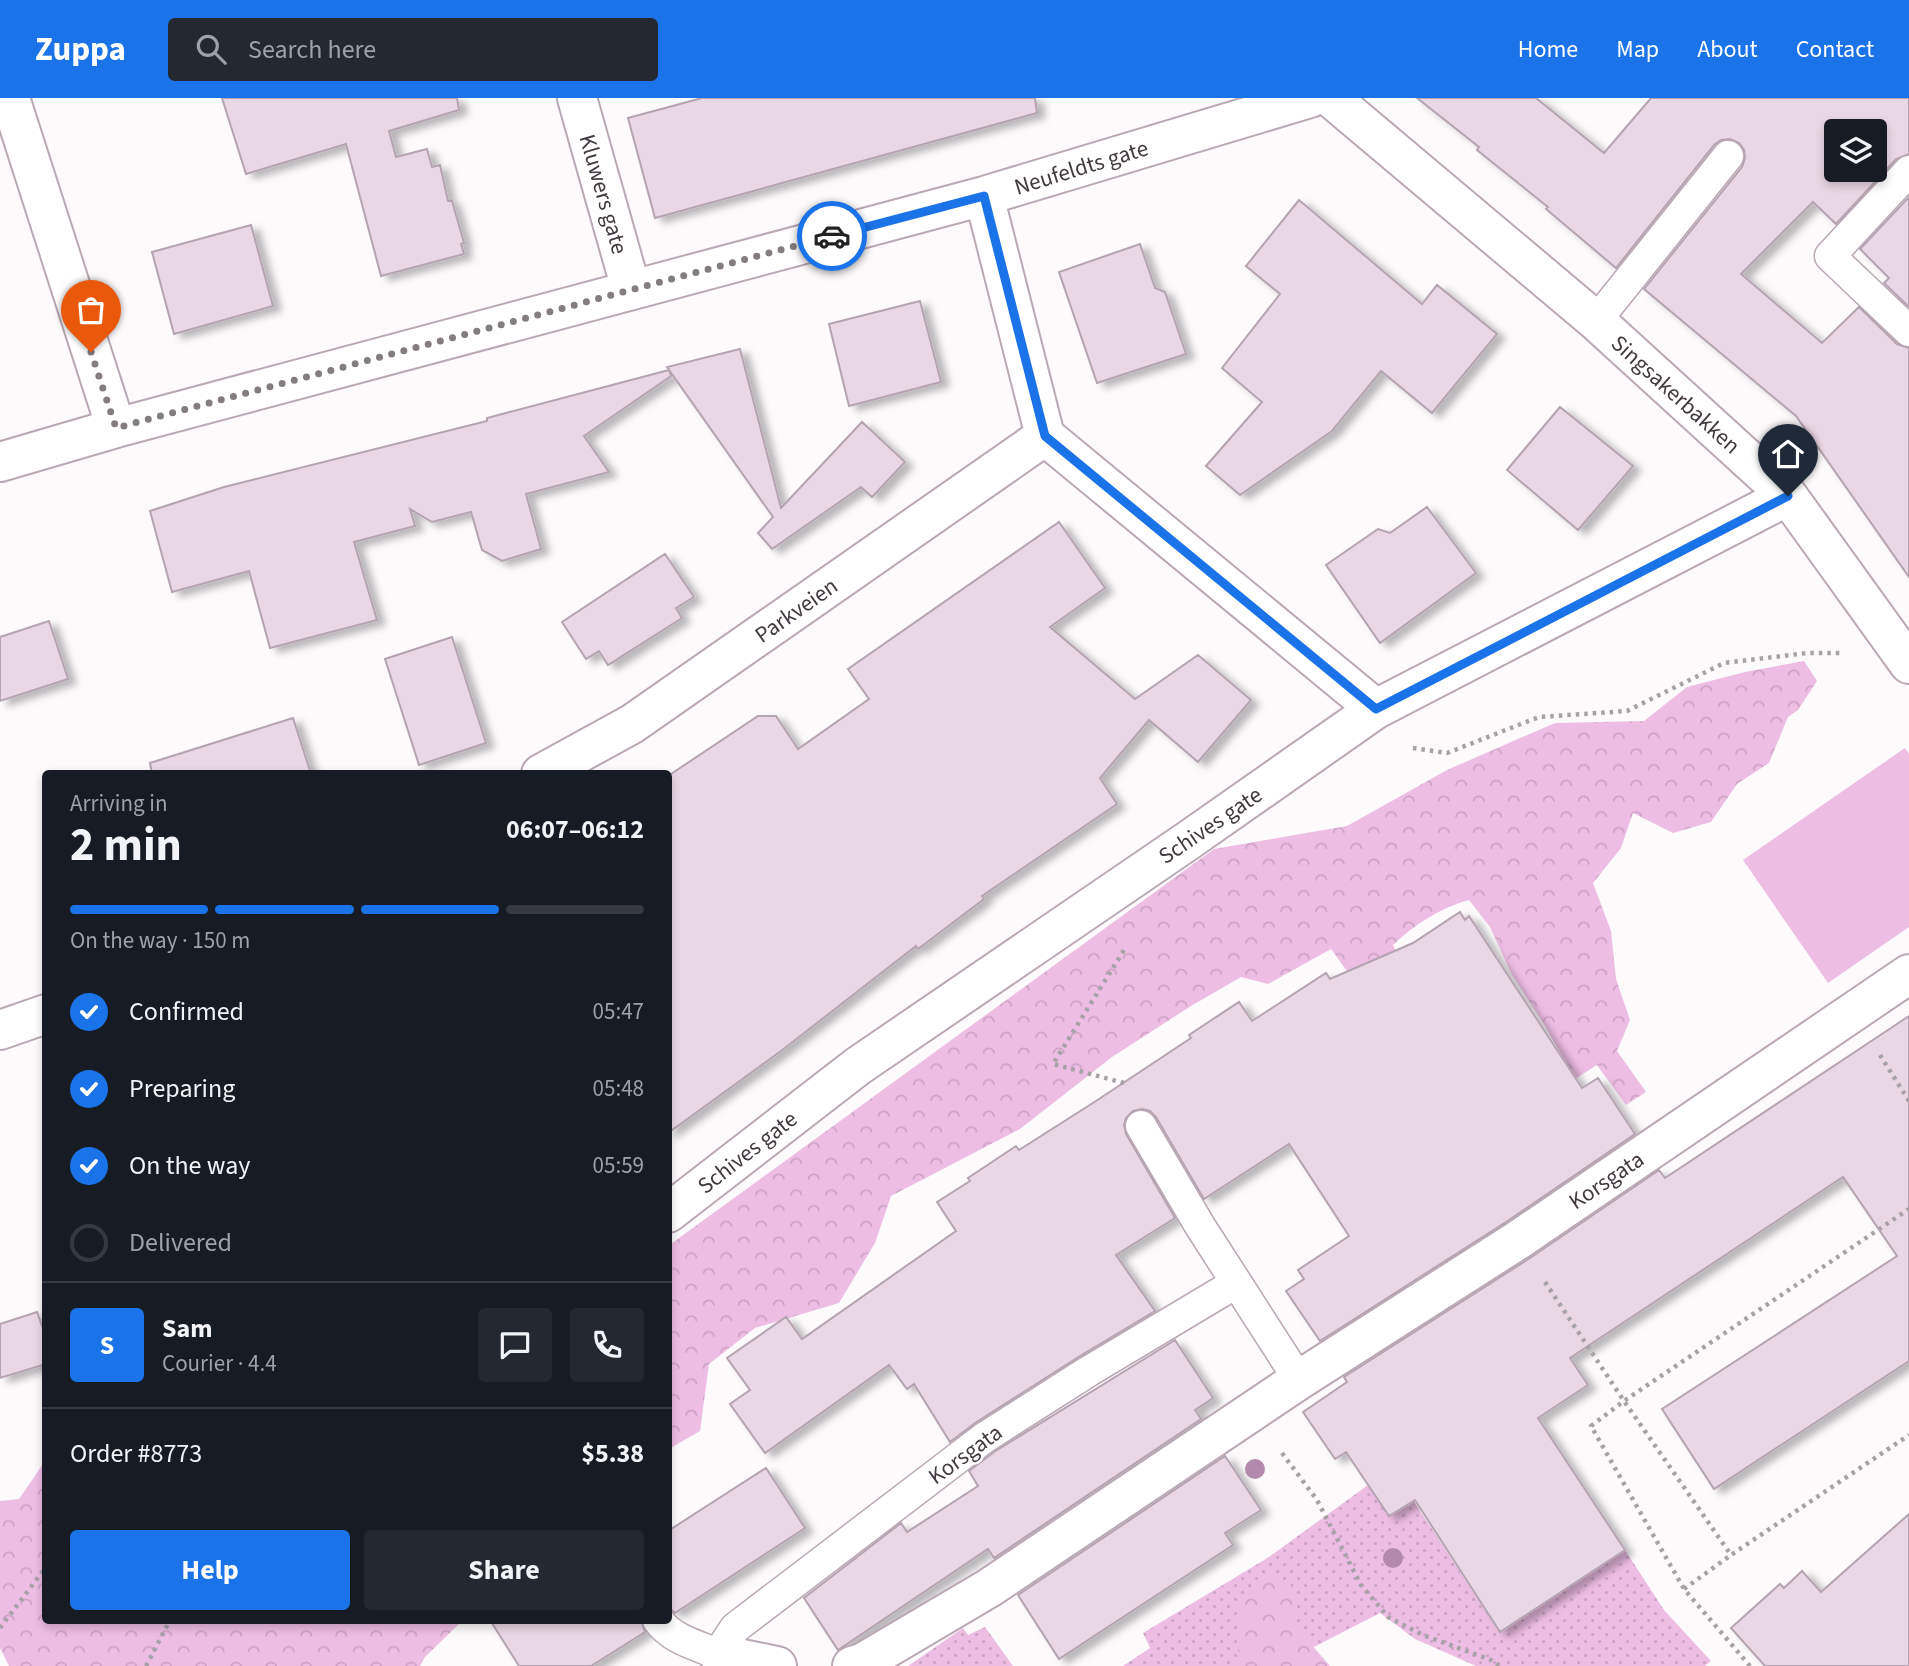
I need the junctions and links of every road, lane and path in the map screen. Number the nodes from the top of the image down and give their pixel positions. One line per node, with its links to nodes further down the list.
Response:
1 (10, 98): 11 (street)
2 (577, 98): 8 (street, Kluwers gate)
3 (1310, 98): 7 (street, Neufeldts gate)
4 (1331, 98): 9 (street, Singsakerbakken)
5 (1728, 156): 9 (lane, Singsakerbakken)
6 (1909, 171): 10 (lane)
7 (984, 196): 8 (street, Neufeldts gate); 12 (street)
8 (631, 289): 11 (street, Neufeldts gate)
9 (1596, 321): 14 (street, Singsakerbakken)
10 (1909, 331)
11 (116, 428): 13 (street, Neufeldts gate)
12 (1045, 436): 17 (street); 19 (street, Parkveien)
13 (0, 461)
14 (1788, 496): 15 (street, Singsakerbakken); 17 (street, Schives gate)
15 (1880, 623): 16 (street, Singsakerbakken); 18 (path)
16 (1909, 664)
17 (1376, 709): 18 (street, Schives gate)
18 (1336, 737): 20 (street, Schives gate)
19 (548, 770)
20 (1108, 893): 24 (path); 26 (street, Schives gate)
21 (1909, 974): 27 (street, Korsgata)
22 (42, 1015): 23 (street)
23 (0, 1030)
24 (1141, 1126): 28 (lane)
25 (1909, 1209): 30 (path)
26 (672, 1210)
27 (1518, 1240): 29 (street, Korsgata); 30 (path)
28 (1236, 1283): 29 (lane); 39 (lane, Korsgata)
29 (1299, 1380): 31 (street, Korsgata)
30 (1624, 1401): 33 (path); 35 (path)
31 (1253, 1413): 42 (street, Korsgata); 43 (path)
32 (1909, 1434): 33 (path)
33 (1731, 1555): 35 (path)
34 (42, 1572): 38 (path)
35 (1684, 1589): 44 (path)
36 (168, 1624): 40 (path)
37 (661, 1624): 39 (lane)
38 (0, 1628)
39 (718, 1654): 41 (street)
40 (146, 1666)
41 (777, 1666)
42 (852, 1666)
43 (1500, 1666)
44 (1750, 1666)

